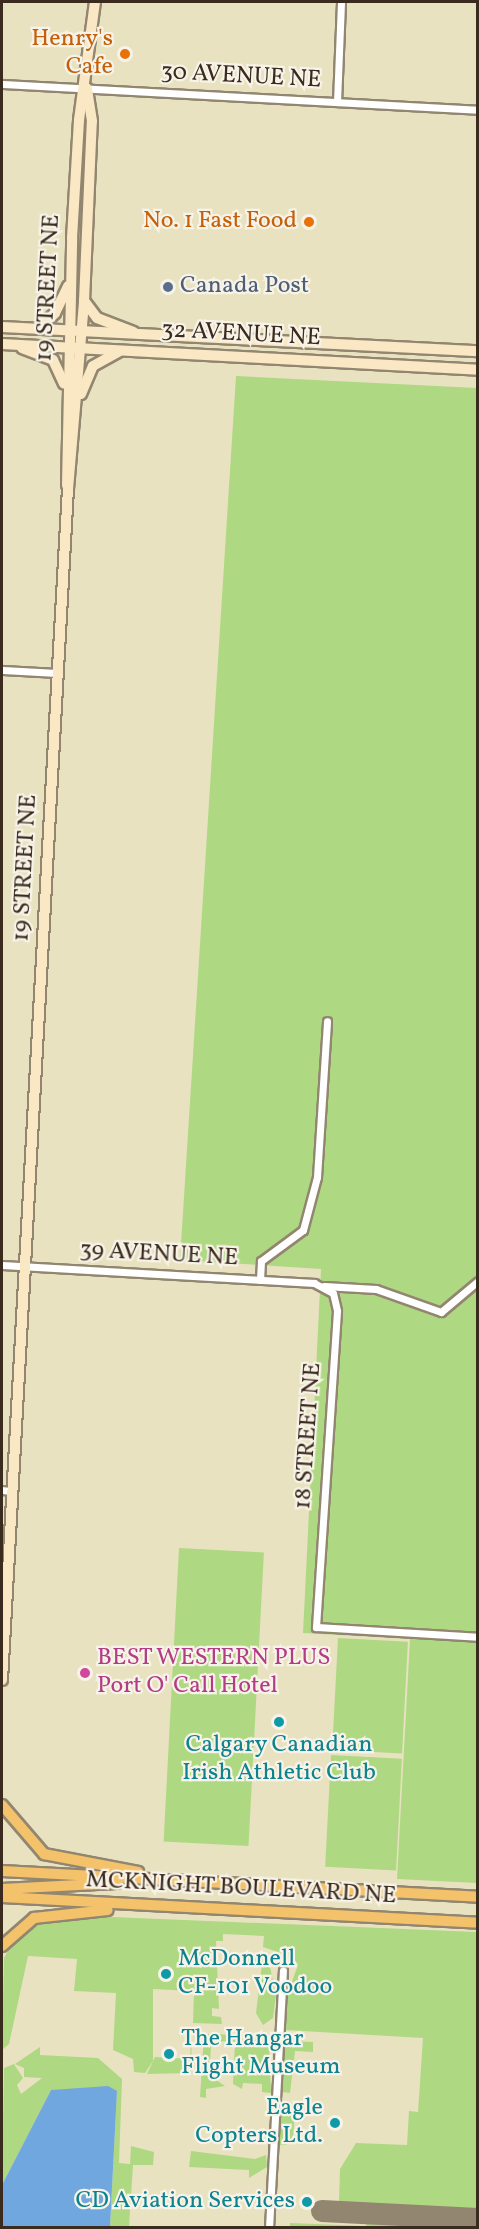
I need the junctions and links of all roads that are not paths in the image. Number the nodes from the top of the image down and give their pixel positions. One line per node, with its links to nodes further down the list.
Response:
1 (95, 2): 4 (street, 19 STREET NE)
2 (341, 2): 5 (street)
3 (2, 84): 4 (street, 30 AVENUE NE)
4 (87, 88): 5 (street, 30 AVENUE NE); 7 (street, 19 STREET NE); 8 (street, 19 STREET NE)
5 (337, 102): 6 (street, 30 AVENUE NE)
6 (477, 111)
7 (70, 280): 10 (street); 11 (street, 19 STREET NE)
8 (84, 300): 12 (street, 19 STREET NE); 13 (street)
9 (2, 327): 10 (street, 32 AVENUE NE)
10 (38, 329): 11 (street, 32 AVENUE NE)
11 (69, 332): 12 (street, 32 AVENUE NE); 15 (street, 19 STREET NE)
12 (81, 332): 13 (street, 32 AVENUE NE); 16 (street, 19 STREET NE)
13 (138, 335): 18 (street, 32 AVENUE NE)
14 (6, 344): 15 (street, 32 AVENUE NE); 20 (street)
15 (67, 346): 16 (street, 32 AVENUE NE); 20 (street, 19 STREET NE)
16 (80, 347): 17 (street, 32 AVENUE NE); 21 (street, 19 STREET NE)
17 (123, 350): 19 (street, 32 AVENUE NE); 21 (street)
18 (477, 351)
19 (477, 370)
20 (66, 390): 22 (street, 19 STREET NE)
21 (79, 400): 22 (street, 19 STREET NE)
22 (68, 489): 24 (street, 19 STREET NE)
23 (2, 670): 24 (street)
24 (58, 673): 27 (street, 19 STREET NE)
25 (327, 1021): 28 (street)
26 (2, 1265): 27 (street, 39 AVENUE NE)
27 (25, 1267): 28 (street, 39 AVENUE NE); 31 (street, 19 STREET NE)
28 (260, 1280): 30 (street, 39 AVENUE NE)
29 (477, 1281): 30 (street)
30 (324, 1286): 32 (street, 18 STREET NE)
31 (7, 1490): 33 (street, 19 STREET NE)
32 (474, 1637)
33 (2, 1680)
34 (2, 1805): 37 (main road)
35 (2, 1871): 36 (main road, MCKNIGHT BOULEVARD NE)
36 (157, 1879): 37 (main road, MCKNIGHT BOULEVARD NE); 38 (main road)
37 (197, 1881): 40 (main road, MCKNIGHT BOULEVARD NE)
38 (2, 1889)
39 (2, 1897): 41 (main road, MCKNIGHT BOULEVARD NE)
40 (477, 1897)
41 (207, 1910): 42 (main road, MCKNIGHT BOULEVARD NE); 43 (main road)
42 (477, 1923)
43 (2, 1946)
44 (284, 1970): 45 (street)
45 (269, 2228)

